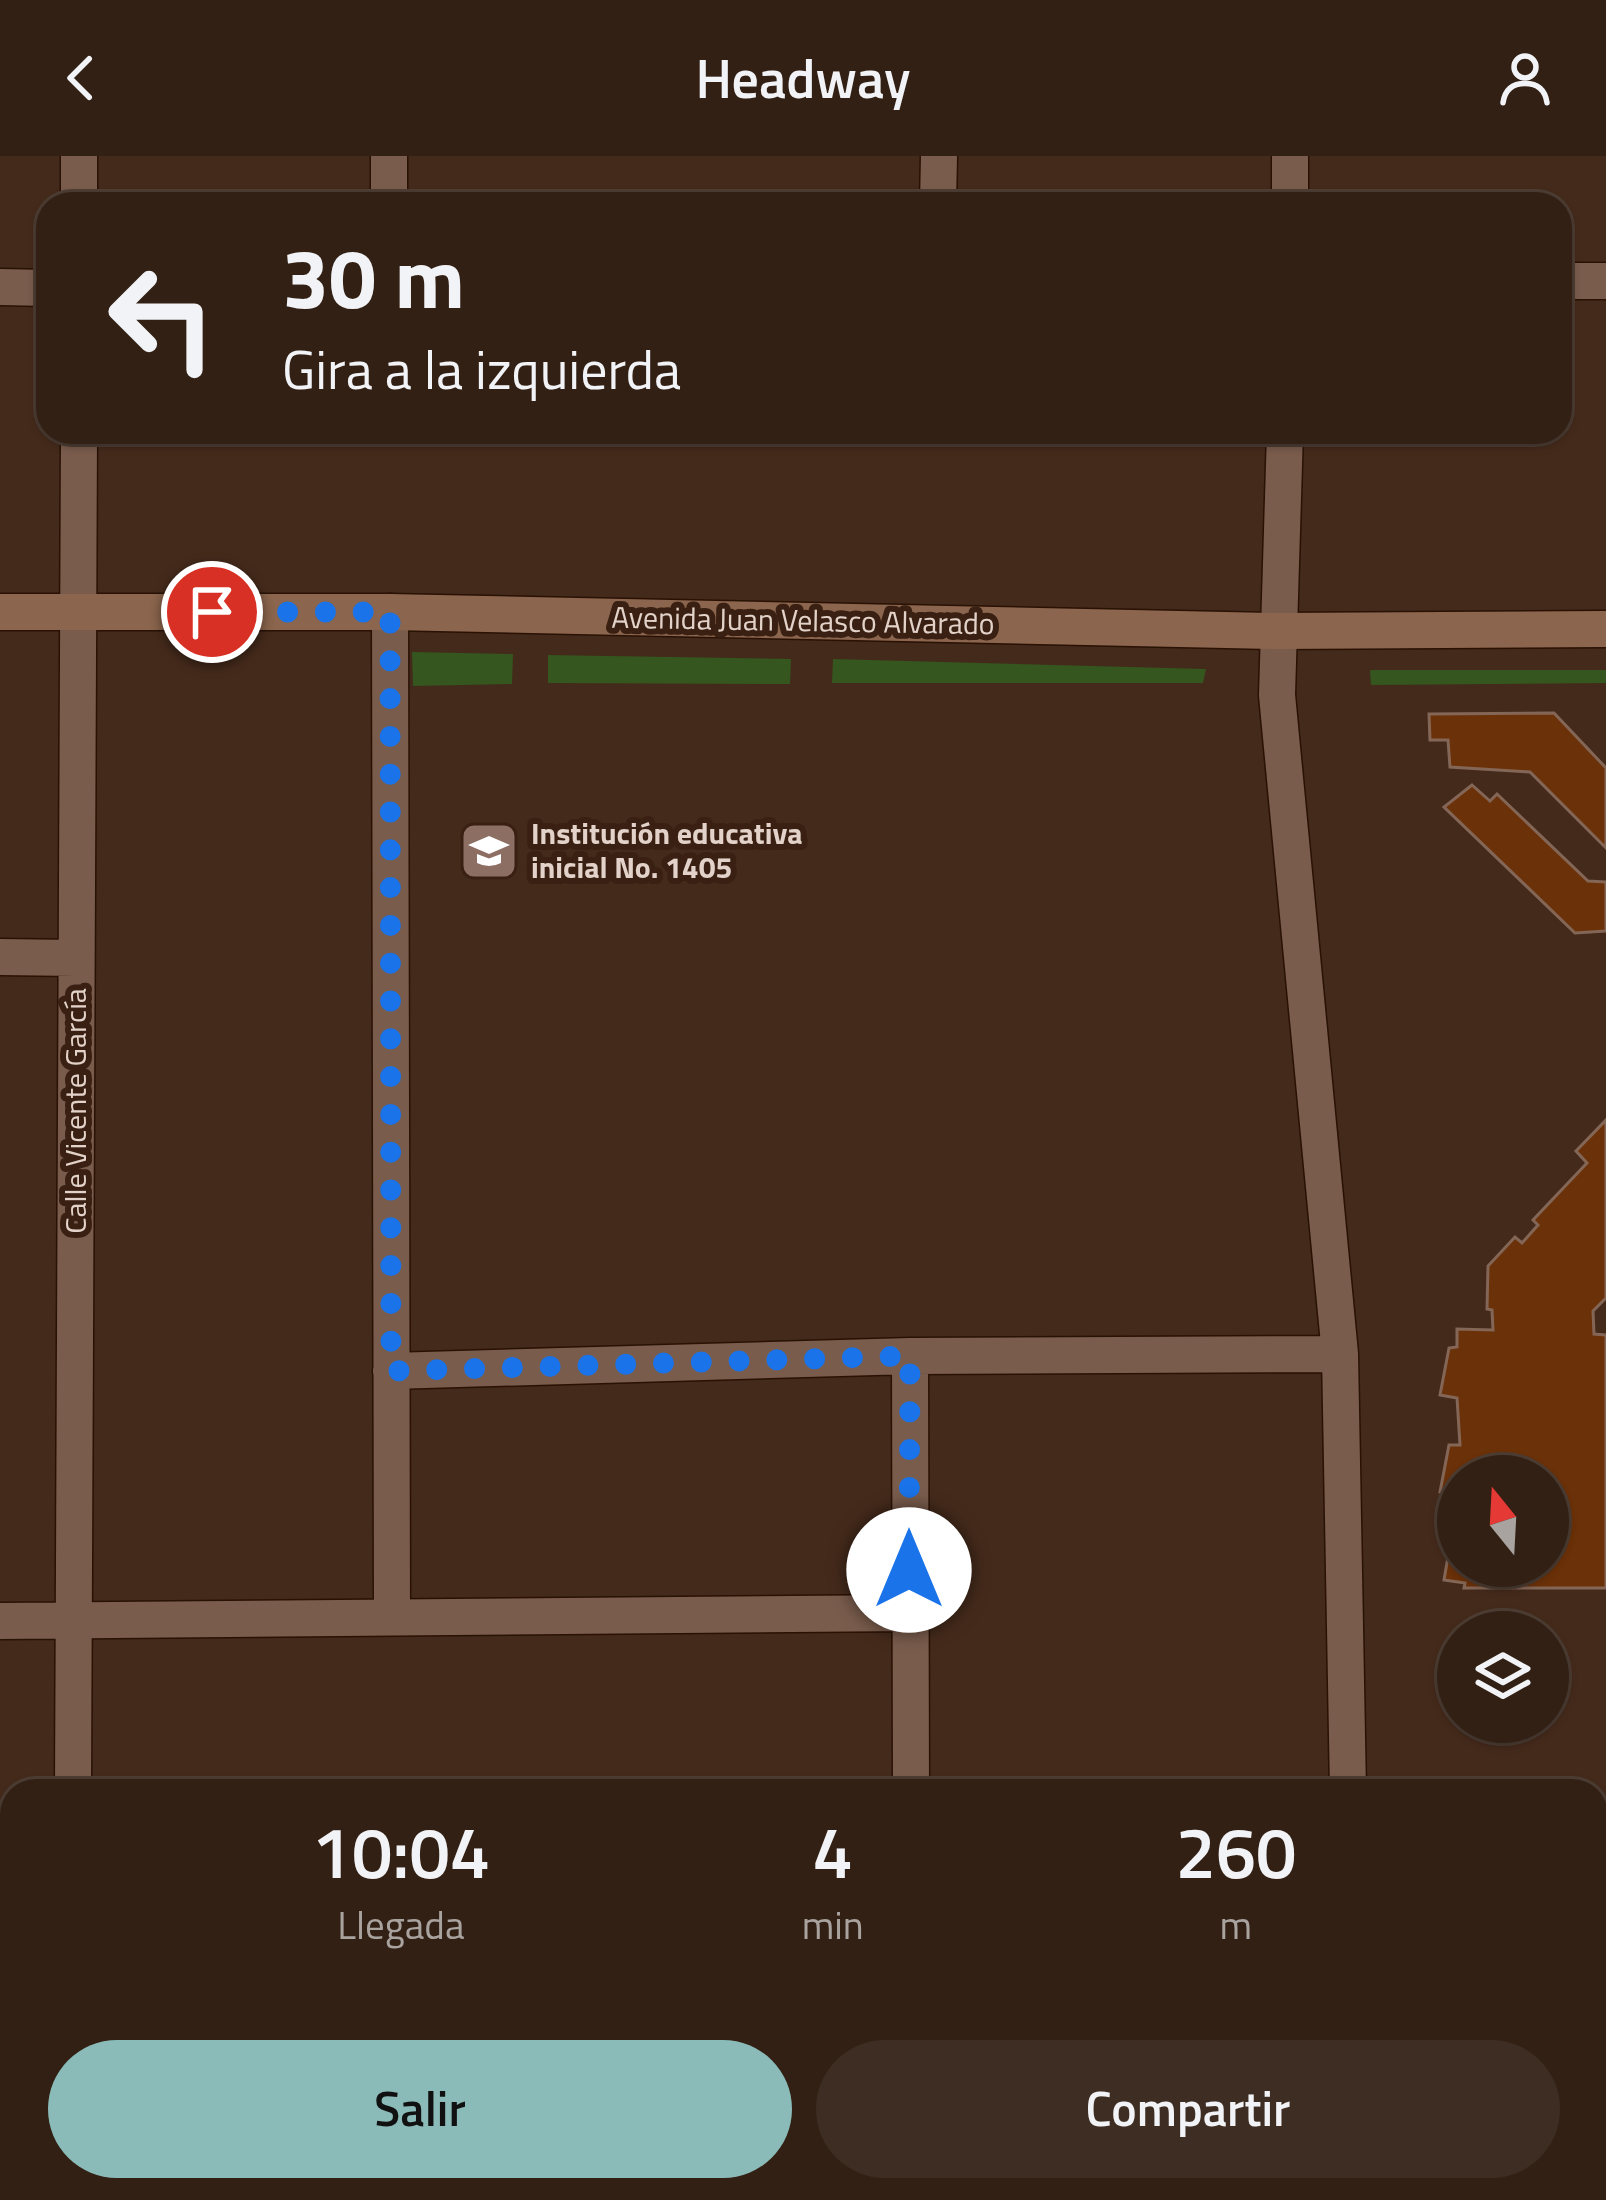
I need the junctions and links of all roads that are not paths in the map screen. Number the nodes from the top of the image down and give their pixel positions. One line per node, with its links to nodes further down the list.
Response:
1 (80, 156): 5 (street)
2 (389, 156): 6 (street)
3 (939, 156): 7 (street)
4 (1290, 156): 8 (street)
5 (79, 192)
6 (389, 192)
7 (938, 192)
8 (1290, 192)
9 (1572, 280): 10 (street)
10 (1606, 281)
11 (0, 287): 12 (street)
12 (36, 288)
13 (79, 444): 16 (street, Calle Vicente García)
14 (1285, 444): 19 (street)
15 (0, 612): 16 (street, Avenida Juan Velasco Alvarado)
16 (78, 612): 17 (street, Avenida Juan Velasco Alvarado); 21 (street, Calle Vicente García)
17 (390, 612): 19 (street, Avenida Juan Velasco Alvarado); 24 (street)
18 (1606, 628): 19 (street, Avenida Juan Velasco Alvarado)
19 (1277, 631): 22 (street)
20 (0, 957): 21 (street)
21 (76, 958): 28 (street, Calle Vicente García)
22 (1340, 1354): 23 (street); 31 (street)
23 (910, 1356): 24 (street); 25 (street)
24 (391, 1371): 26 (street)
25 (909, 1613): 26 (street); 30 (street)
26 (392, 1616): 28 (street)
27 (0, 1621): 28 (street)
28 (74, 1622): 29 (street, Calle Vicente García)
29 (73, 1779)
30 (911, 1779)
31 (1348, 1779)

